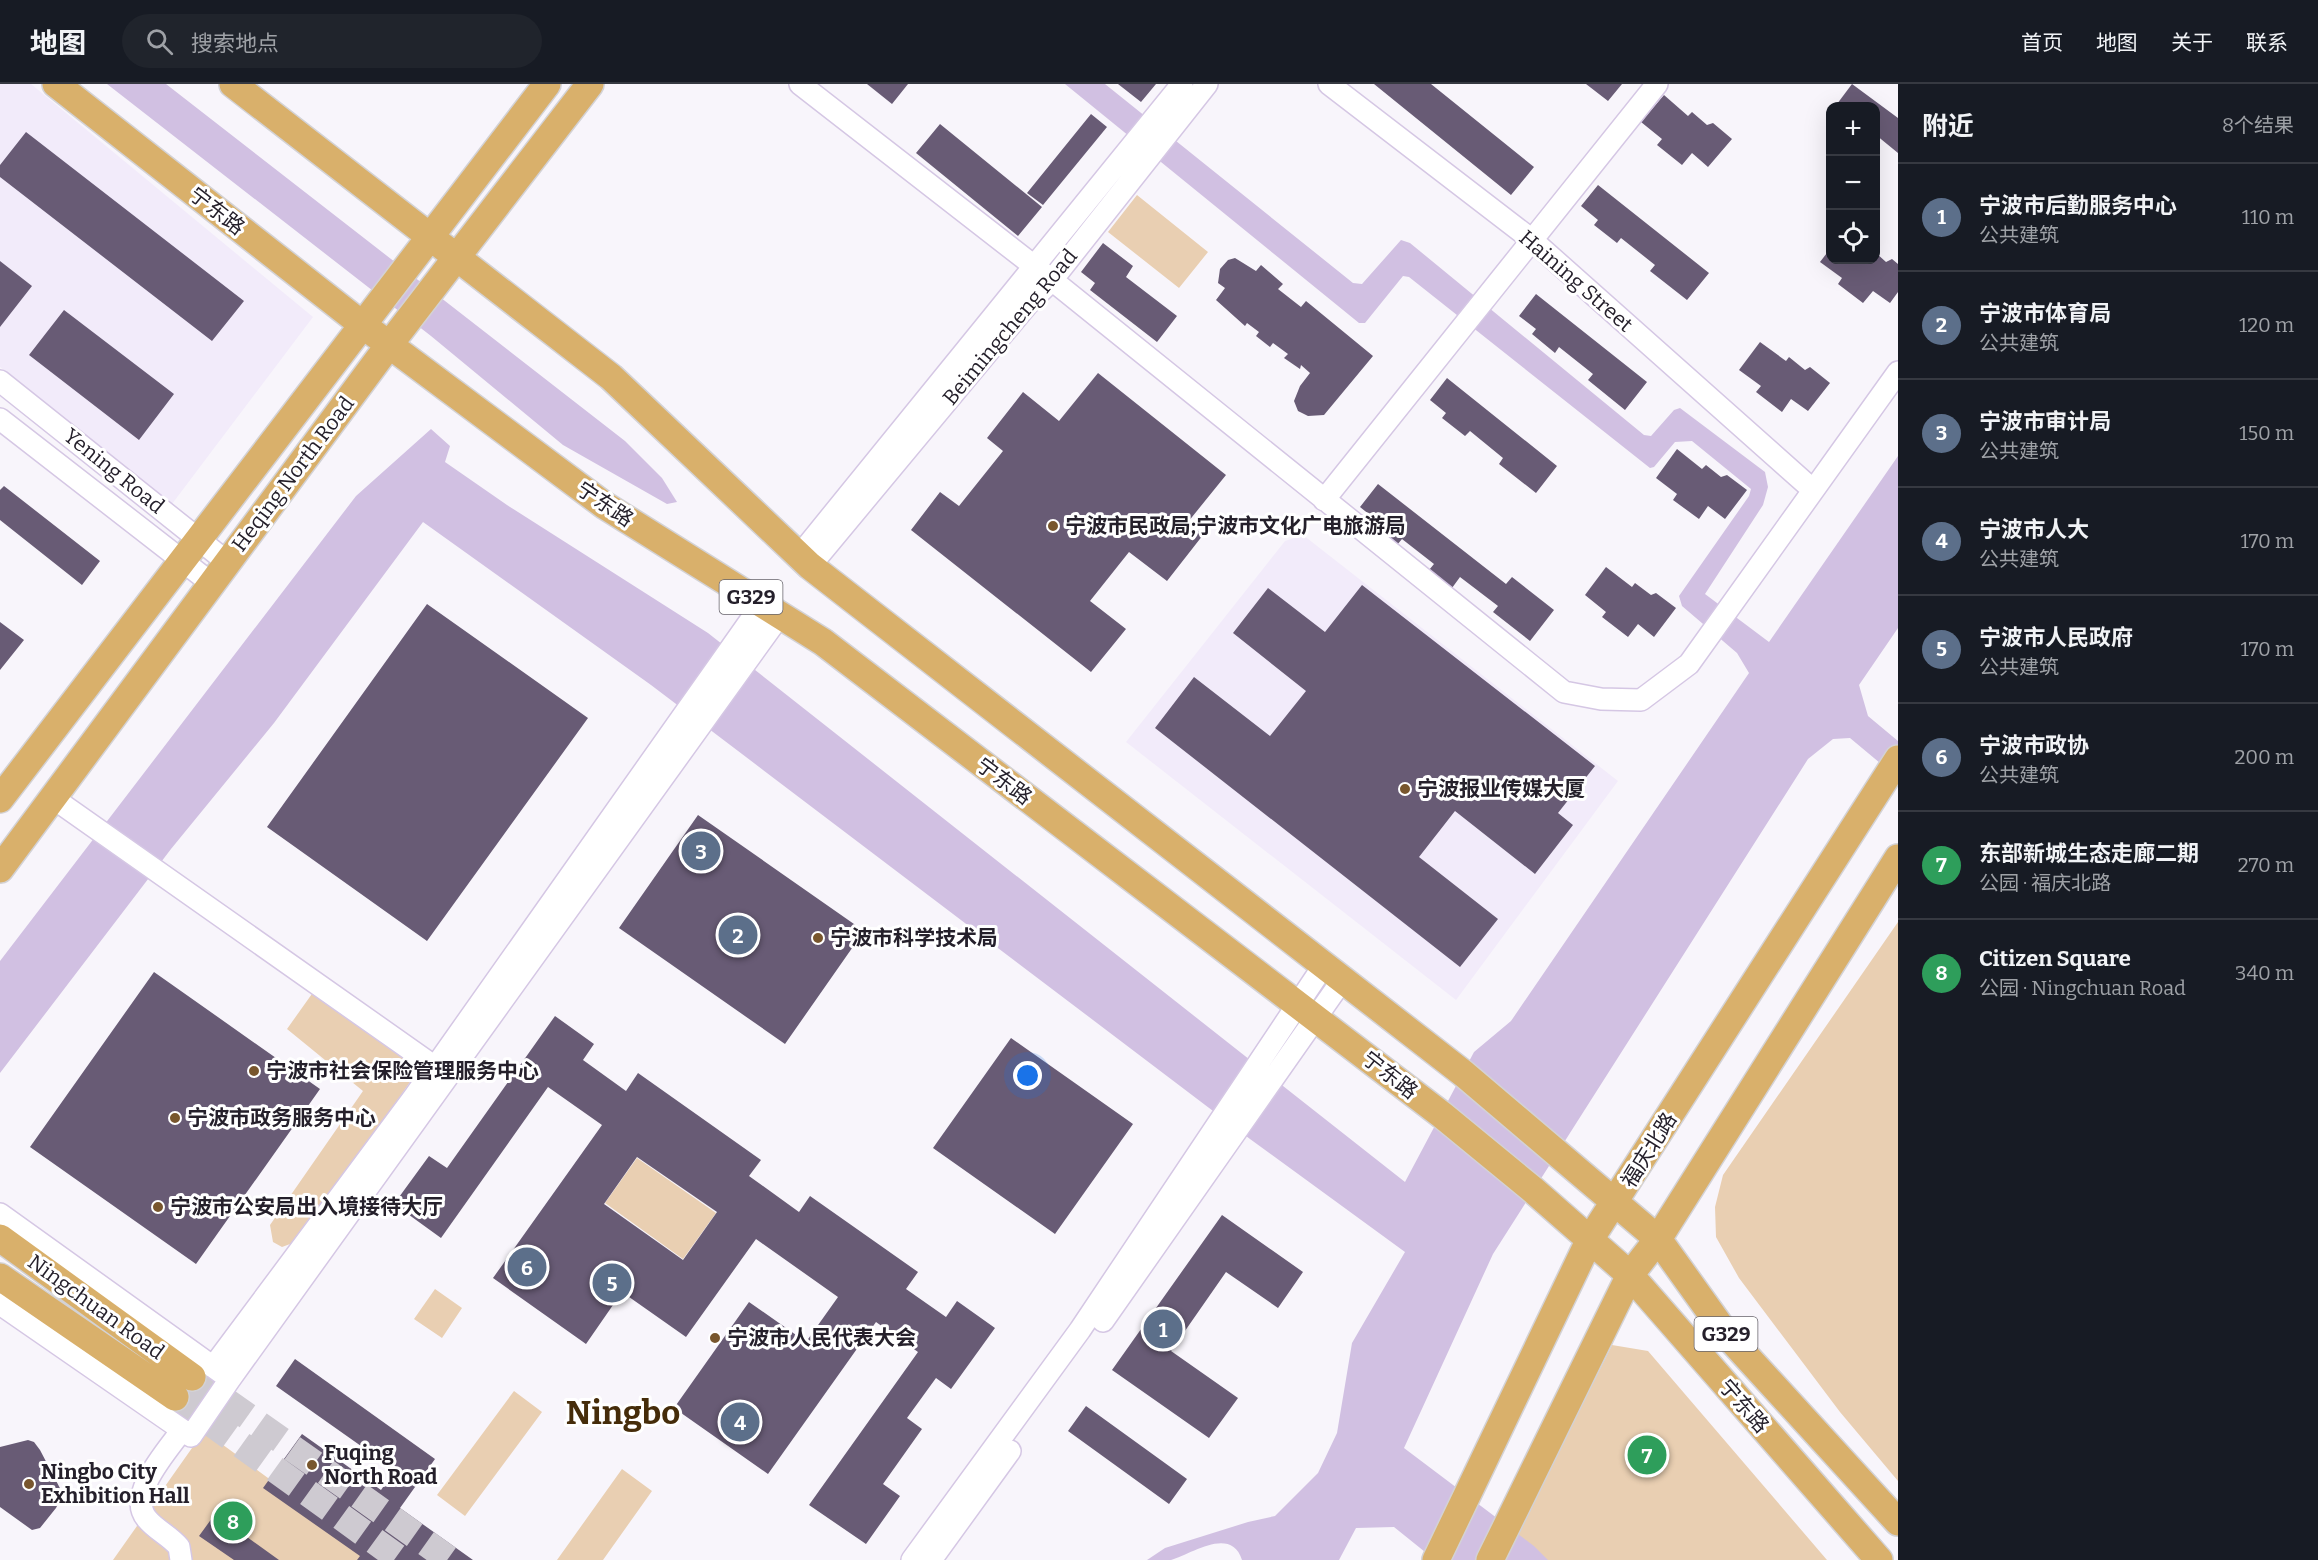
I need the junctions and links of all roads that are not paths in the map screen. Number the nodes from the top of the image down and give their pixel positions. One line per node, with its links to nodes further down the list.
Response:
1 (56, 84): 15 (main road, 宁东路 / G329)
2 (233, 84): 10 (main road, 宁东路 / G329)
3 (547, 84): 10 (main road, Heqing North Road)
4 (590, 84): 12 (main road, Heqing North Road)
5 (800, 84): 13 (street)
6 (1182, 84): 13 (street, Beimingcheng Road)
7 (1207, 84): 14 (street, Beimingcheng Road)
8 (1329, 84): 11 (street, Haining Street)
9 (1658, 84): 11 (street)
10 (430, 238): 12 (main road, 宁东路 / G329); 15 (main road, Heqing North Road)
11 (1532, 240): 20 (street, Haining Street); 21 (street)
12 (456, 258): 16 (main road, Heqing North Road); 24 (main road, 宁东路 / G329)
13 (1034, 267): 14 (street); 24 (street, Beimingcheng Road)
14 (1052, 280): 21 (street); 24 (street, Beimingcheng Road)
15 (364, 326): 16 (main road, 宁东路 / G329); 22 (main road, Heqing North Road)
16 (389, 345): 25 (main road, Heqing North Road); 27 (main road, 宁东路 / G329)
17 (1898, 372): 20 (street)
18 (0, 381): 22 (street, Yening Road)
19 (0, 418): 23 (street, Yening Road)
20 (1813, 490): 21 (street)
21 (1324, 500)
22 (200, 540): 23 (main road, Heqing North Road); 25 (street, Yening Road)
23 (183, 561): 26 (street, Yening Road); 30 (main road, Heqing North Road)
24 (804, 561): 33 (main road, 宁东路 / G329)
25 (227, 562): 26 (main road, Heqing North Road)
26 (211, 583): 29 (main road, Heqing North Road)
27 (771, 610): 34 (main road, 宁东路 / G329); 35 (street)
28 (1898, 759): 36 (main road, 福庆北路)
29 (57, 793): 32 (main road, Heqing North Road); 35 (street)
30 (0, 799)
31 (1898, 858): 39 (main road)
32 (0, 868)
33 (1334, 972): 34 (street); 36 (main road, 宁东路 / G329)
34 (1306, 1012): 40 (main road, 宁东路 / G329); 48 (street); 49 (street)
35 (445, 1067): 44 (street)
36 (1616, 1203): 39 (main road, 宁东路 / G329); 40 (main road, 福庆北路)
37 (0, 1214): 44 (street)
38 (0, 1238): 44 (main road, Ningchuan Road)
39 (1658, 1239): 41 (main road); 46 (main road, 宁东路 / G329)
40 (1589, 1241): 41 (main road, 宁东路 / G329); 50 (main road, 福庆北路)
41 (1630, 1275): 51 (main road); 52 (main road, 宁东路 / G329)
42 (0, 1277): 44 (main road, Ningchuan Road)
43 (0, 1304): 45 (street)
44 (203, 1380): 45 (street)
45 (182, 1430): 47 (street)
46 (1898, 1522)
47 (181, 1560)
48 (912, 1560)
49 (932, 1560)
50 (1436, 1560)
51 (1490, 1560)
52 (1879, 1560)

